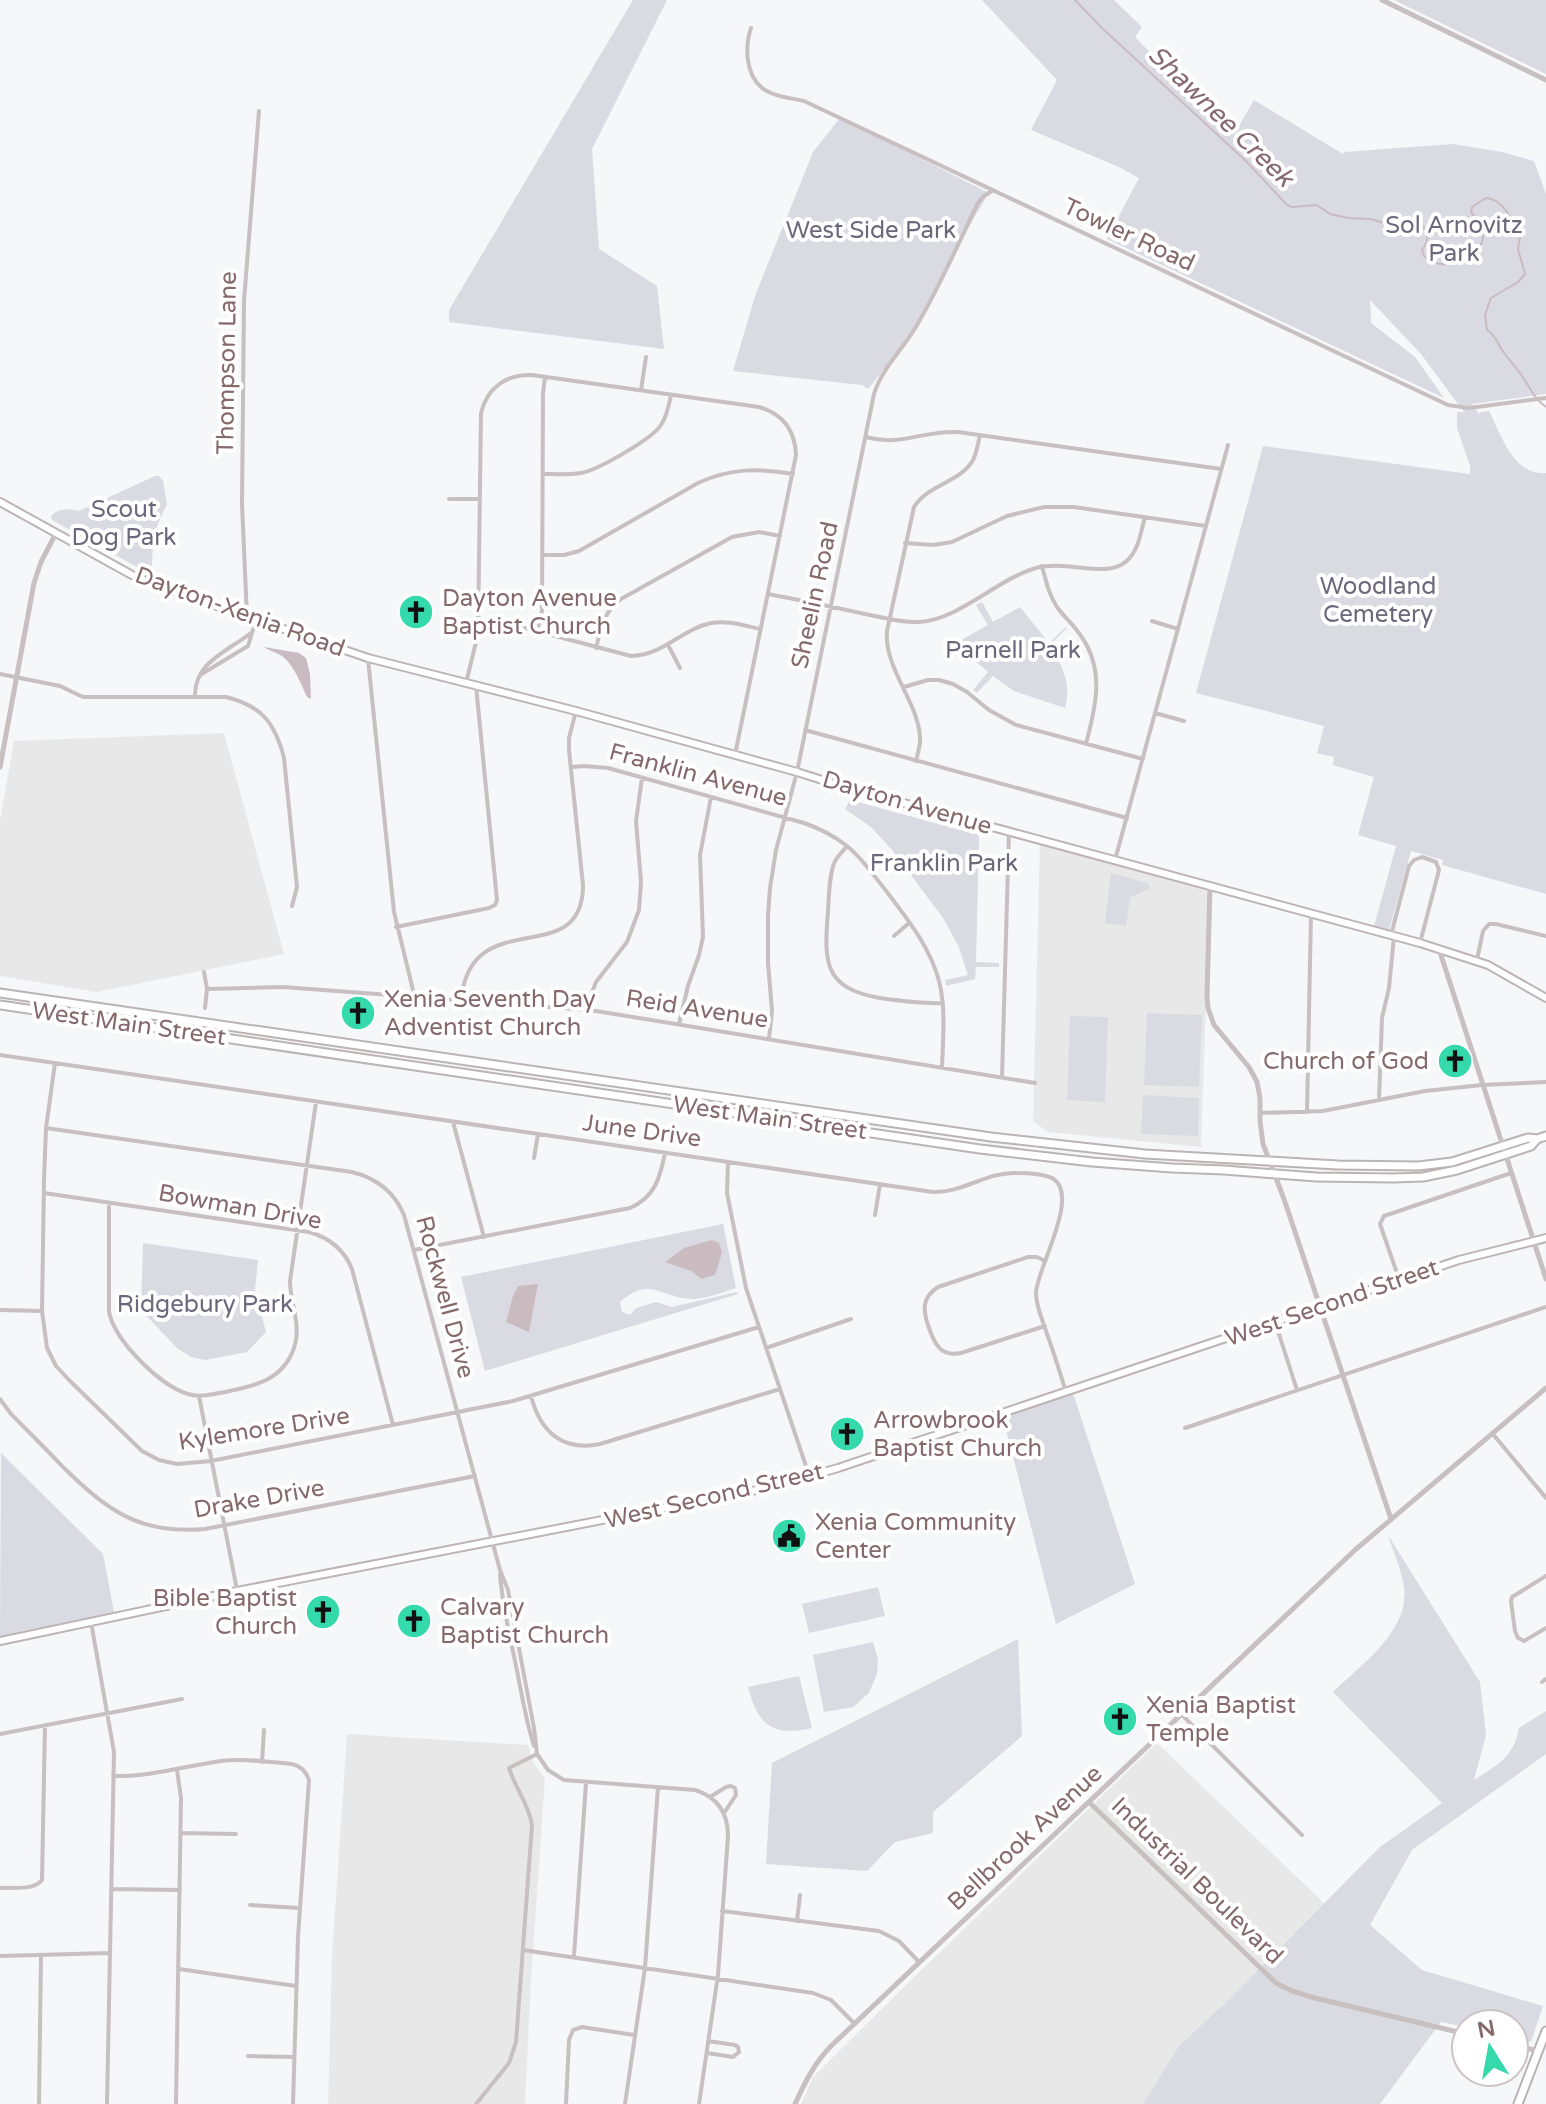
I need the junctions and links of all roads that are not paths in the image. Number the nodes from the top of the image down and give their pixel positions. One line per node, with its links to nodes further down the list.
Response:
1 (1382, 0): 3 (street)
2 (751, 28): 5 (street, Towler Road)
3 (1546, 80)
4 (259, 111): 29 (street, Thompson Lane)
5 (993, 191): 10 (street, Towler Road); 12 (street, Sheelin Road)
6 (646, 357): 8 (street)
7 (545, 377): 8 (street); 15 (street); 18 (street)
8 (641, 390): 9 (street)
9 (671, 395): 15 (street); 16 (street)
10 (1544, 399)
11 (980, 435): 12 (street); 14 (street); 24 (street)
12 (866, 437): 28 (street, Sheelin Road)
13 (1228, 445): 14 (street)
14 (1221, 469): 21 (street)
15 (543, 474): 25 (street)
16 (793, 474): 23 (street); 25 (street)
17 (449, 499): 18 (street)
18 (479, 499): 32 (street)
19 (0, 502): 22 (main road, Dayton-Xenia Road)
20 (1145, 517): 21 (street); 24 (street); 26 (street)
21 (1206, 526): 35 (street)
22 (56, 533): 29 (main road, Dayton-Xenia Road); 42 (street)
23 (780, 536): 27 (street); 38 (street)
24 (905, 543): 30 (street)
25 (542, 555): 36 (street)
26 (1042, 566): 30 (street); 52 (street)
27 (768, 594): 28 (street); 34 (street)
28 (831, 607): 30 (street); 51 (street, Sheelin Road)
29 (247, 617): 31 (main road, Dayton-Xenia Road)
30 (889, 619): 46 (street)
31 (256, 620): 39 (main road, Dayton-Xenia Road); 47 (street)
32 (479, 620): 36 (street); 44 (street)
33 (1152, 621): 35 (street)
34 (761, 629): 37 (street); 53 (street)
35 (1178, 629): 49 (street)
36 (537, 632): 38 (street)
37 (668, 645): 38 (street); 40 (street)
38 (596, 648)
39 (368, 658): 43 (main road, Dayton-Xenia Road); 70 (street)
40 (680, 668)
41 (0, 674): 42 (street)
42 (17, 677): 47 (street); 56 (street)
43 (446, 678): 44 (main road, Dayton Avenue)
44 (466, 683): 45 (main road, Dayton Avenue)
45 (476, 685): 48 (main road, Dayton Avenue); 70 (street)
46 (903, 688): 52 (street); 55 (street)
47 (195, 695): 67 (street)
48 (576, 711): 53 (main road, Dayton Avenue); 57 (street)
49 (1155, 713): 50 (street); 54 (street)
50 (1184, 721)
51 (805, 730): 55 (street); 58 (street, Sheelin Road)
52 (1086, 744): 54 (street)
53 (735, 755): 58 (main road, Dayton Avenue)
54 (1143, 759): 62 (street)
55 (916, 761): 62 (street)
56 (0, 767)
57 (571, 767): 59 (street, Franklin Avenue); 82 (street)
58 (797, 772): 61 (street, Sheelin Road); 63 (main road, Dayton Avenue)
59 (642, 778): 60 (street, Franklin Avenue); 86 (street)
60 (711, 797): 61 (street, Franklin Avenue); 87 (street)
61 (785, 817): 64 (street, Franklin Avenue); 88 (street, Sheelin Road)
62 (1127, 818): 65 (street)
63 (1009, 831): 65 (main road, Dayton Avenue); 92 (street)
64 (847, 846): 69 (street, Franklin Avenue); 83 (street)
65 (1115, 860): 66 (main road, Dayton Avenue)
66 (1210, 886): 68 (main road, Dayton Avenue); 99 (street)
67 (292, 906)
68 (1311, 913): 72 (main road, Dayton Avenue); 98 (street)
69 (909, 923): 71 (street); 83 (street, Franklin Avenue)
70 (397, 929): 81 (street)
71 (894, 936)
72 (1393, 936): 74 (main road, Dayton Avenue); 74 (street); 96 (street)
73 (1546, 936): 76 (street)
74 (1420, 943): 75 (main road, Dayton Avenue)
75 (1439, 948): 76 (main road, Dayton Avenue); 95 (street)
76 (1477, 960): 80 (main road, Dayton Avenue)
77 (204, 972): 78 (street)
78 (207, 989): 81 (street, Reid Avenue); 85 (street)
79 (0, 993): 108 (main road, West Main Street)
80 (1545, 996)
81 (413, 997): 82 (street, Reid Avenue)
82 (461, 1001): 86 (street, Reid Avenue)
83 (943, 1003): 91 (street, Franklin Avenue)
84 (0, 1005): 110 (main road, West Main Street)
85 (205, 1008)
86 (590, 1010): 87 (street, Reid Avenue)
87 (679, 1024): 88 (street, Reid Avenue)
88 (769, 1039): 91 (street, Reid Avenue)
89 (0, 1055): 90 (street, June Drive)
90 (55, 1063): 97 (street, June Drive); 101 (street, Kylemore Drive)
91 (942, 1067): 92 (street, Reid Avenue)
92 (1002, 1077): 94 (street, Reid Avenue)
93 (1546, 1082): 95 (street)
94 (1035, 1083)
95 (1482, 1085): 96 (street); 104 (street)
96 (1379, 1100): 98 (street)
97 (316, 1102): 100 (street, June Drive); 109 (street)
98 (1307, 1112): 99 (street)
99 (1260, 1113): 108 (street)
100 (453, 1122): 102 (street, June Drive); 117 (street)
101 (46, 1128): 109 (street, Rockwell Drive); 113 (street, Kylemore Drive)
102 (538, 1134): 105 (street, June Drive); 106 (street)
103 (1546, 1136): 104 (main road, West Main Street)
104 (1504, 1150): 108 (main road, West Main Street); 110 (main road, West Main Street); 111 (street)
105 (665, 1153): 107 (street, June Drive); 117 (street)
106 (534, 1158)
107 (728, 1162): 112 (street, June Drive); 131 (street)
108 (1270, 1162): 110 (street)
109 (307, 1166): 116 (street); 120 (street, Rockwell Drive)
110 (1274, 1173): 124 (street)
111 (1511, 1173): 119 (street); 123 (street)
112 (880, 1184): 115 (street); 121 (street, June Drive)
113 (44, 1193): 114 (street, Bowman Drive); 127 (street, Kylemore Drive)
114 (109, 1203): 116 (street, Bowman Drive); 138 (street)
115 (875, 1215)
116 (297, 1231): 138 (street); 142 (street, Bowman Drive)
117 (484, 1237): 120 (street)
118 (1546, 1238): 119 (main road, West Second Street)
119 (1533, 1242): 122 (street); 123 (main road, West Second Street)
120 (414, 1250): 141 (street, Rockwell Drive)
121 (1045, 1261): 130 (street, June Drive); 130 (street)
122 (1546, 1279)
123 (1400, 1280): 124 (main road, West Second Street)
124 (1320, 1307): 129 (main road, West Second Street); 133 (street)
125 (1546, 1307): 133 (street)
126 (0, 1310): 127 (street)
127 (42, 1311): 145 (street, Kylemore Drive)
128 (851, 1319): 132 (street)
129 (1275, 1322): 136 (street); 137 (main road, West Second Street)
130 (1045, 1326): 137 (street, June Drive)
131 (759, 1327): 132 (street); 139 (street, Kylemore Drive)
132 (766, 1348): 135 (street)
133 (1342, 1375): 136 (street); 149 (street)
134 (1546, 1388): 144 (street, Bellbrook Avenue)
135 (780, 1389): 139 (street); 146 (street)
136 (1297, 1390): 143 (street)
137 (1066, 1392): 146 (main road, West Second Street)
138 (199, 1396): 145 (street)
139 (531, 1396): 141 (street, Kylemore Drive)
140 (0, 1399): 150 (street, Drake Drive)
141 (458, 1413): 142 (street, Kylemore Drive); 147 (street, Rockwell Drive)
142 (393, 1425): 145 (street, Kylemore Drive)
143 (1185, 1428)
144 (1492, 1433): 148 (street); 149 (street, Bellbrook Avenue)
145 (211, 1461): 150 (street)
146 (809, 1475): 151 (main road, West Second Street)
147 (475, 1476): 150 (street, Drake Drive); 151 (street, Rockwell Drive)
148 (1546, 1498)
149 (1391, 1519): 159 (street, Bellbrook Avenue)
150 (224, 1525): 153 (street)
151 (493, 1542): 153 (main road, West Second Street); 163 (street, Rockwell Drive)
152 (1546, 1576): 155 (street)
153 (237, 1591): 154 (main road, West Second Street)
154 (91, 1622): 156 (main road, West Second Street); 158 (street)
155 (1546, 1628)
156 (0, 1641)
157 (182, 1699): 158 (street)
158 (108, 1713): 160 (street); 166 (street)
159 (1182, 1715): 170 (street, Bellbrook Avenue); 174 (street)
160 (45, 1725): 162 (street); 175 (street)
161 (264, 1730): 164 (street)
162 (0, 1734)
163 (537, 1754): 167 (street); 183 (street)
164 (262, 1762): 165 (street); 180 (street)
165 (177, 1770): 166 (street); 172 (street)
166 (113, 1776): 176 (street)
167 (586, 1783): 168 (street); 187 (street)
168 (658, 1787): 169 (street); 189 (street)
169 (710, 1797): 171 (street); 171 (street)
170 (1089, 1802): 188 (street, Bellbrook Avenue); 194 (street, Industrial Boulevard)
171 (724, 1813): 181 (street)
172 (181, 1833): 173 (street); 177 (street)
173 (236, 1834)
174 (1302, 1835)
175 (0, 1888)
176 (111, 1889): 177 (street); 184 (street)
177 (180, 1890): 190 (street)
178 (800, 1895): 182 (street)
179 (250, 1905): 180 (street)
180 (300, 1908): 192 (street)
181 (722, 1911): 182 (street); 191 (street)
182 (797, 1921): 188 (street)
183 (523, 1950): 187 (street); 207 (street)
184 (109, 1953): 185 (street); 204 (street)
185 (41, 1955): 186 (street); 203 (street)
186 (0, 1956)
187 (574, 1957): 189 (street)
188 (919, 1962): 193 (street, Bellbrook Avenue)
189 (645, 1968): 191 (street); 196 (street)
190 (179, 1969): 192 (street); 205 (street)
191 (717, 1978): 193 (street); 197 (street)
192 (296, 1986): 202 (street)
193 (855, 2023): 211 (street, Bellbrook Avenue)
194 (1450, 2030)
195 (1546, 2031): 199 (main road)
196 (635, 2035): 208 (street); 209 (street)
197 (708, 2041): 200 (street); 200 (street)
198 (1530, 2049): 199 (street)
199 (1538, 2051): 212 (main road)
200 (706, 2053): 210 (street)
201 (248, 2056): 202 (street)
202 (294, 2057): 206 (street)
203 (39, 2104)
204 (107, 2104)
205 (176, 2104)
206 (293, 2104)
207 (476, 2104)
208 (566, 2104)
209 (625, 2104)
210 (699, 2104)
211 (795, 2104)
212 (1521, 2104)

